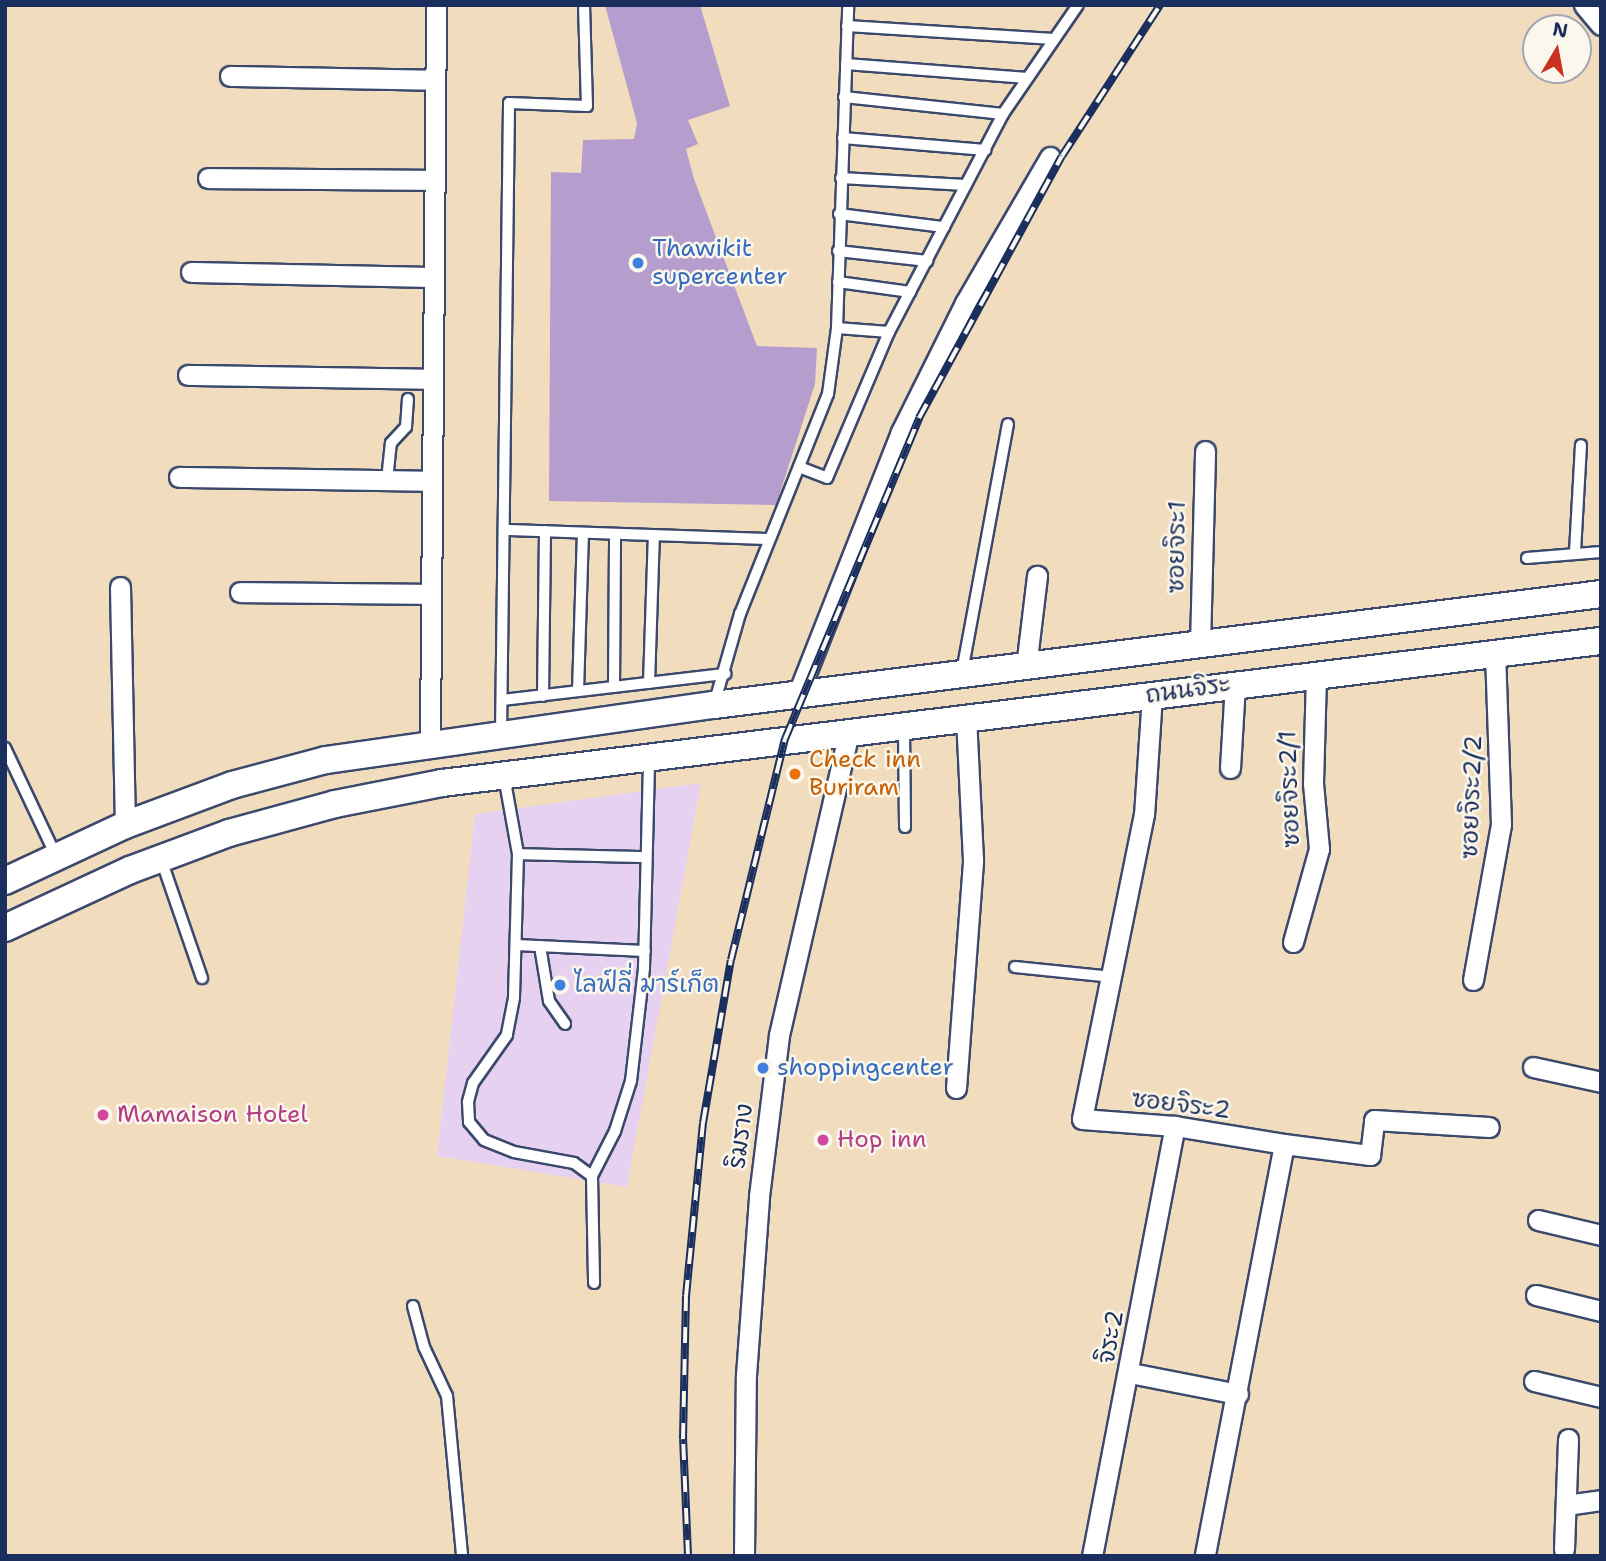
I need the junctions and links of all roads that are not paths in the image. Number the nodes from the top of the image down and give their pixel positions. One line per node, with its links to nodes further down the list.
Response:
1 (436, 5): 12 (street)
2 (848, 5): 7 (lane)
3 (1077, 5): 8 (lane)
4 (1584, 5): 6 (street)
5 (585, 6): 42 (lane)
6 (1601, 25)
7 (847, 26): 8 (lane); 9 (lane)
8 (1054, 39): 11 (lane)
9 (846, 64): 11 (lane); 13 (lane)
10 (230, 76): 12 (street)
11 (1027, 78): 14 (lane)
12 (435, 80): 20 (street)
13 (844, 97): 14 (lane); 15 (lane)
14 (1003, 114): 16 (lane)
15 (843, 138): 16 (lane); 19 (lane)
16 (985, 149): 21 (lane)
17 (1050, 157): 69 (street)
18 (208, 178): 20 (street)
19 (841, 178): 21 (lane); 22 (lane)
20 (434, 180): 27 (street)
21 (966, 185): 23 (lane)
22 (839, 214): 23 (lane); 24 (lane)
23 (944, 227): 25 (lane)
24 (838, 251): 25 (lane); 28 (lane)
25 (927, 261): 29 (lane)
26 (191, 272): 27 (street)
27 (433, 277): 33 (street)
28 (838, 282): 29 (lane); 30 (lane)
29 (910, 292): 31 (lane)
30 (837, 328): 31 (lane); 38 (lane)
31 (889, 332): 38 (lane)
32 (188, 375): 33 (street)
33 (433, 379): 41 (street)
34 (408, 398): 40 (lane)
35 (1008, 424): 62 (lane)
36 (1581, 445): 48 (lane)
37 (1205, 451): 57 (street, ซอยจิระ1)
38 (799, 467): 47 (lane)
39 (179, 477): 40 (street)
40 (387, 480): 41 (street)
41 (432, 481): 54 (street)
42 (507, 530): 43 (lane); 70 (lane)
43 (545, 531): 44 (lane); 68 (lane)
44 (583, 533): 45 (lane); 66 (lane)
45 (615, 534): 46 (lane); 65 (lane)
46 (654, 535): 47 (lane); 63 (lane)
47 (769, 539): 61 (lane)
48 (1575, 552): 49 (lane); 50 (lane)
49 (1601, 552)
50 (1527, 558)
51 (1037, 576): 59 (street)
52 (120, 587): 82 (street)
53 (240, 592): 54 (street)
54 (431, 594): 77 (street)
55 (1601, 594): 57 (main road, ถนนจิระ)
56 (1601, 641): 58 (main road, ถนนจิระ)
57 (1200, 645): 59 (main road, ถนนจิระ)
58 (1495, 655): 60 (main road, ถนนจิระ); 97 (street, ซอยจิระ2/2)
59 (1026, 667): 62 (main road, ถนนจิระ)
60 (1316, 673): 64 (main road, ถนนจิระ); 90 (street, ซอยจิระ2/1)
61 (725, 674): 63 (lane); 71 (lane)
62 (961, 676): 69 (main road, ถนนจิระ)
63 (649, 683): 65 (lane)
64 (1235, 684): 67 (main road, ถนนจิระ); 80 (street)
65 (614, 687): 66 (lane)
66 (578, 691): 68 (lane)
67 (1152, 695): 72 (main road, ถนนจิระ); 95 (street, ซอยจิระ2)
68 (543, 696): 70 (lane)
69 (790, 697): 71 (main road, ถนนจิระ); 76 (main road)
70 (503, 701): 75 (lane)
71 (714, 705): 75 (main road, ถนนจิระ)
72 (967, 718): 73 (main road, ถนนจิระ); 101 (street)
73 (904, 725): 74 (main road, ถนนจิระ); 83 (lane)
74 (849, 731): 76 (main road, ถนนจิระ); 121 (street, ริมราง)
75 (501, 734): 77 (main road, ถนนจิระ)
76 (776, 740): 79 (main road, ถนนจิระ)
77 (430, 742): 82 (main road, ถนนจิระ)
78 (5, 748): 85 (lane)
79 (649, 757): 81 (main road, ถนนจิระ); 86 (lane)
80 (1230, 768)
81 (503, 775): 84 (lane); 87 (main road, ถนนจิระ)
82 (125, 825): 85 (main road, ถนนจิระ)
83 (905, 827)
84 (518, 854): 86 (lane); 91 (lane)
85 (56, 856): 88 (main road, ถนนจิระ)
86 (645, 857): 93 (lane)
87 (161, 859): 89 (main road, ถนนจิระ); 96 (lane)
88 (5, 881)
89 (5, 928)
90 (1293, 942)
91 (516, 945): 92 (lane); 105 (lane)
92 (540, 946): 93 (lane); 98 (lane)
93 (645, 951): 105 (lane)
94 (1015, 967): 95 (lane)
95 (1114, 977): 102 (street, ซอยจิระ2)
96 (202, 978)
97 (1473, 980)
98 (565, 1024)
99 (1533, 1067): 100 (street)
100 (1601, 1082)
101 (956, 1088)
102 (1175, 1126): 104 (street, ซอยจิระ2); 112 (street, จิระ2)
103 (1489, 1127): 104 (street, ซอยจิระ2)
104 (1284, 1144): 114 (street)
105 (592, 1176): 108 (lane)
106 (1538, 1220): 107 (street)
107 (1601, 1235)
108 (594, 1283)
109 (1536, 1295): 111 (street)
110 (413, 1306): 120 (lane)
111 (1601, 1311)
112 (1129, 1373): 114 (street); 122 (street, จิระ2)
113 (1534, 1381): 115 (street)
114 (1238, 1394): 123 (street)
115 (1601, 1397)
116 (1568, 1439): 118 (street)
117 (1601, 1500): 118 (street)
118 (1566, 1505): 119 (street)
119 (1564, 1549)
120 (462, 1556)
121 (744, 1556)
122 (1092, 1556)
123 (1205, 1556)

